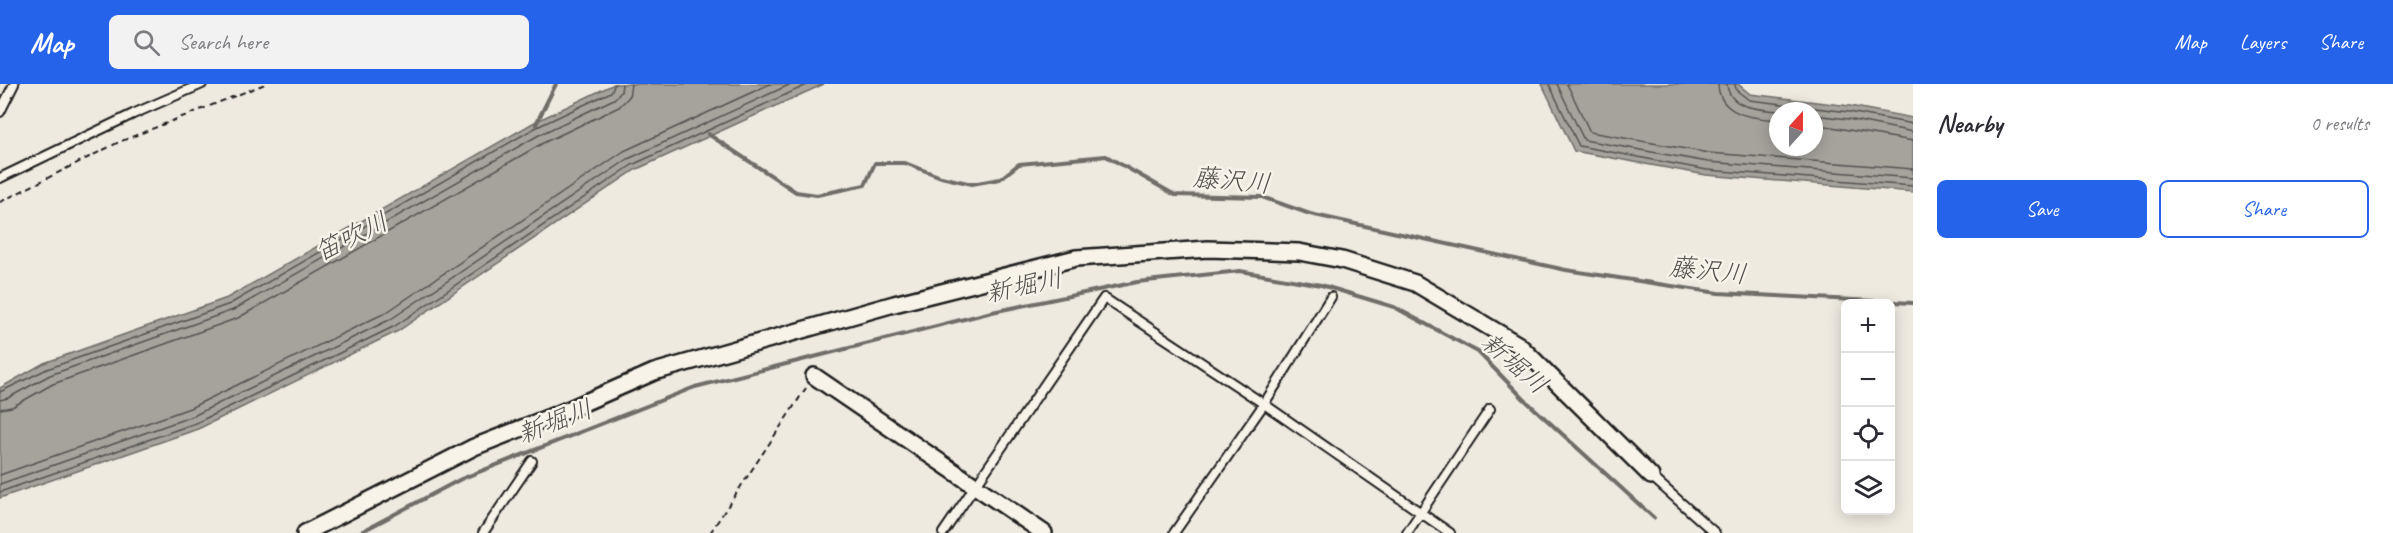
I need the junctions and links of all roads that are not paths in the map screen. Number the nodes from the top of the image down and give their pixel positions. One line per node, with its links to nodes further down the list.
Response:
1 (14, 84): 3 (lane)
2 (202, 84): 4 (lane)
3 (0, 112)
4 (0, 178)
5 (1331, 297): 7 (lane)
6 (814, 376): 11 (street)
7 (1264, 404): 11 (lane); 12 (lane); 17 (lane)
8 (1490, 409): 12 (lane)
9 (532, 461): 14 (lane)
10 (1651, 476): 13 (street); 20 (lane)
11 (974, 486): 15 (lane); 16 (street)
12 (1420, 513): 18 (lane); 19 (lane)
13 (305, 533)
14 (483, 533)
15 (943, 533)
16 (1044, 533)
17 (1174, 533)
18 (1407, 533)
19 (1450, 533)
20 (1715, 533)

